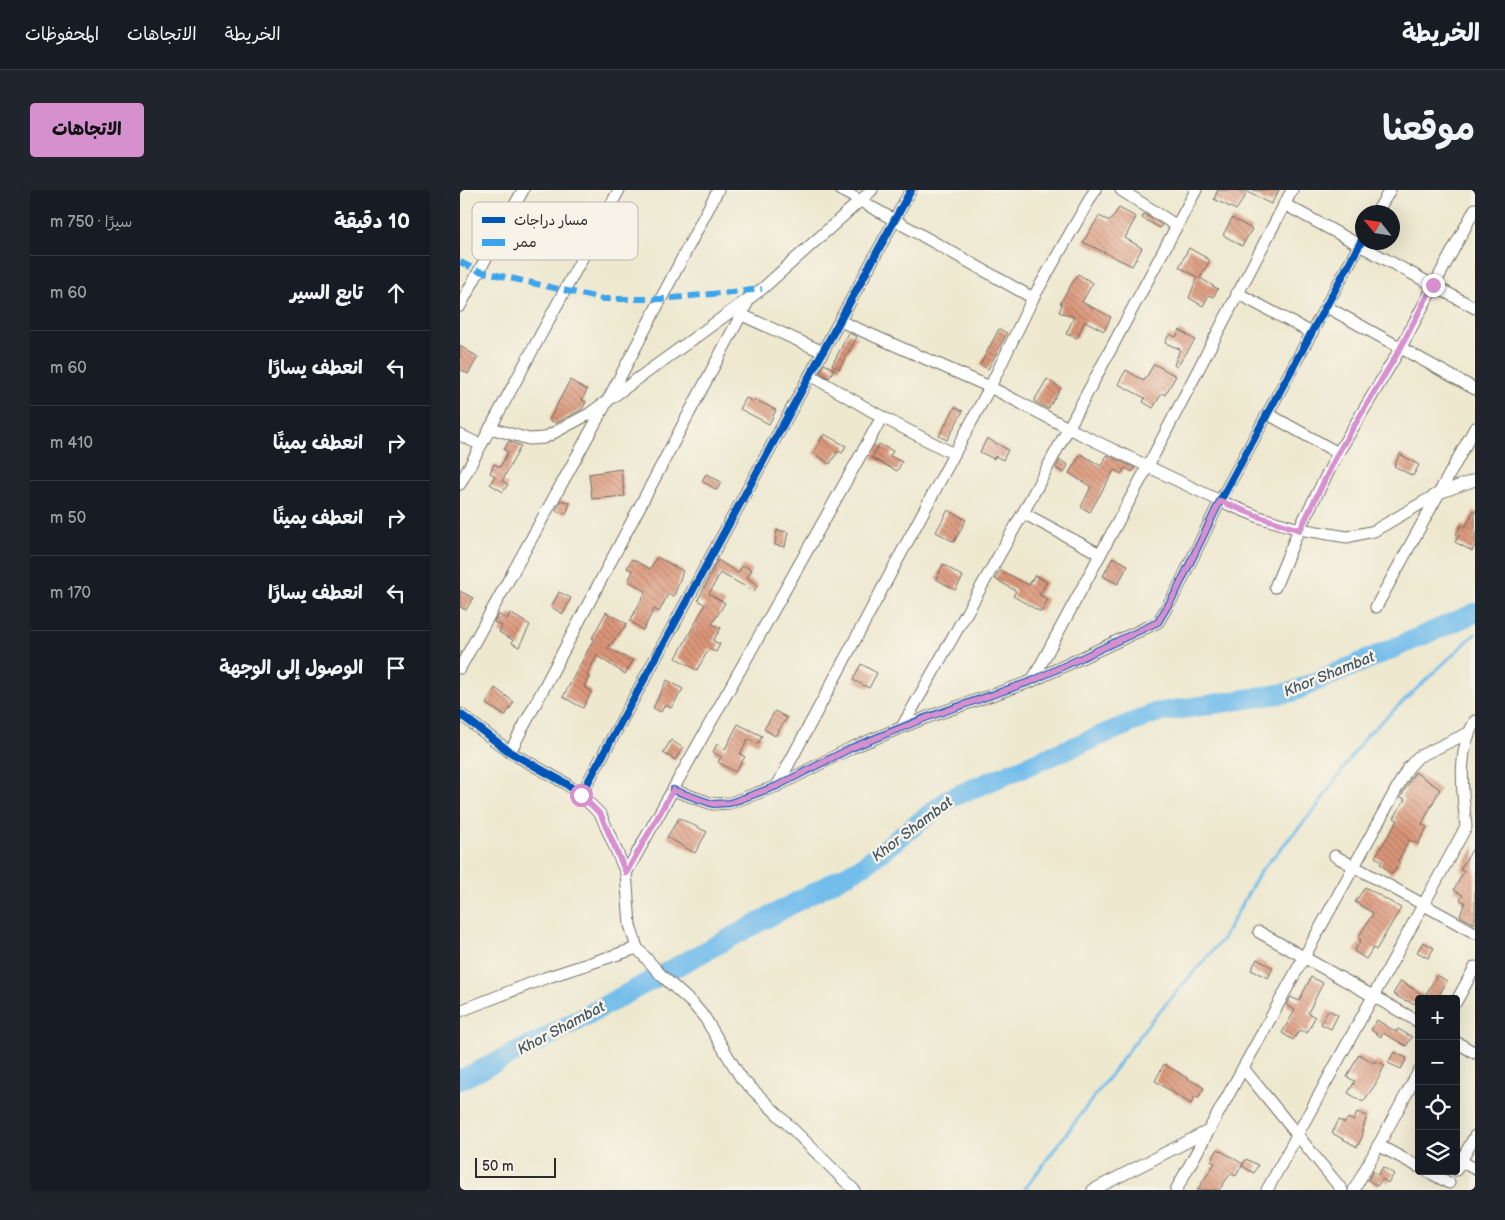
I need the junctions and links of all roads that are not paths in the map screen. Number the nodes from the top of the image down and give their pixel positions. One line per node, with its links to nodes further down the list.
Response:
1 (523, 190): 13 (street)
2 (619, 190): 14 (street)
3 (718, 190): 40 (street)
4 (841, 190): 12 (street)
5 (872, 190): 12 (street)
6 (911, 190): 18 (street)
7 (1094, 190): 28 (street)
8 (1121, 190): 19 (street)
9 (1196, 190): 19 (street)
10 (1292, 190): 15 (street)
11 (1390, 190): 16 (street)
12 (861, 201): 18 (street); 27 (street)
13 (516, 202)
14 (612, 202)
15 (1284, 204): 20 (street); 26 (street)
16 (1382, 205)
17 (1475, 209): 25 (street)
18 (894, 220): 28 (street); 33 (street)
19 (1177, 226): 44 (street)
20 (1355, 239)
21 (1357, 250): 30 (street)
22 (1374, 250): 25 (street)
23 (485, 260): 29 (street)
24 (581, 260): 43 (street)
25 (1433, 285): 31 (street); 35 (street)
26 (1237, 293): 34 (street); 50 (street)
27 (751, 296): 32 (street); 40 (street)
28 (1033, 298): 38 (street)
29 (460, 306)
30 (1327, 307): 34 (street); 35 (street)
31 (1475, 308)
32 (742, 315): 36 (street); 66 (street)
33 (840, 321): 36 (street); 38 (street)
34 (1312, 333): 41 (street)
35 (1400, 349): 39 (street); 48 (street)
36 (823, 352): 37 (street)
37 (810, 375): 42 (street); 69 (street)
38 (990, 387): 44 (street); 49 (street)
39 (1475, 389)
40 (609, 398): 43 (street); 60 (street)
41 (1268, 414): 48 (street); 54 (street)
42 (882, 417): 49 (street); 68 (street)
43 (490, 428): 47 (street)
44 (1068, 428): 50 (street); 55 (street)
45 (1475, 428): 53 (street)
46 (460, 435): 47 (street)
47 (481, 445): 52 (street)
48 (1338, 453): 56 (street)
49 (954, 454): 67 (street)
50 (1148, 466): 54 (street); 57 (street)
51 (1475, 480): 53 (street)
52 (460, 484)
53 (1439, 493): 56 (street); 59 (street)
54 (1220, 501): 56 (street); 61 (street)
55 (1023, 513): 57 (street); 64 (street)
56 (1300, 530): 58 (street)
57 (1100, 554): 61 (street)
58 (1275, 586)
59 (1376, 607)
60 (460, 668)
61 (1032, 681): 64 (street)
62 (460, 714): 66 (street)
63 (1475, 721): 65 (street)
64 (902, 727): 67 (street)
65 (1468, 733): 71 (street); 73 (street)
66 (510, 752): 69 (street)
67 (777, 786): 68 (street)
68 (673, 790): 72 (street)
69 (581, 795): 72 (street)
70 (1335, 856): 71 (street)
71 (1354, 867): 73 (street); 77 (street)
72 (626, 873): 76 (street)
73 (1423, 905): 75 (street); 80 (street)
74 (1259, 932): 77 (street)
75 (1475, 933)
76 (637, 948): 81 (street); 97 (street)
77 (1304, 958): 80 (street); 85 (street)
78 (1475, 967): 79 (street)
79 (1460, 995)
80 (1373, 996): 82 (street); 88 (street)
81 (460, 1011)
82 (1415, 1020)
83 (1460, 1044): 84 (street)
84 (1475, 1053)
85 (1243, 1068): 87 (street); 88 (street)
86 (1415, 1078): 90 (street)
87 (1208, 1131): 98 (street); 99 (street)
88 (1297, 1135): 100 (street); 101 (street)
89 (1475, 1136): 91 (street)
90 (1378, 1145): 92 (street); 102 (street)
91 (1460, 1162)
92 (1415, 1165)
93 (1460, 1167): 94 (street)
94 (1475, 1169)
95 (1432, 1175): 96 (street)
96 (1447, 1186)
97 (854, 1190)
98 (1093, 1190)
99 (1176, 1190)
100 (1267, 1190)
101 (1342, 1190)
102 (1354, 1190)

